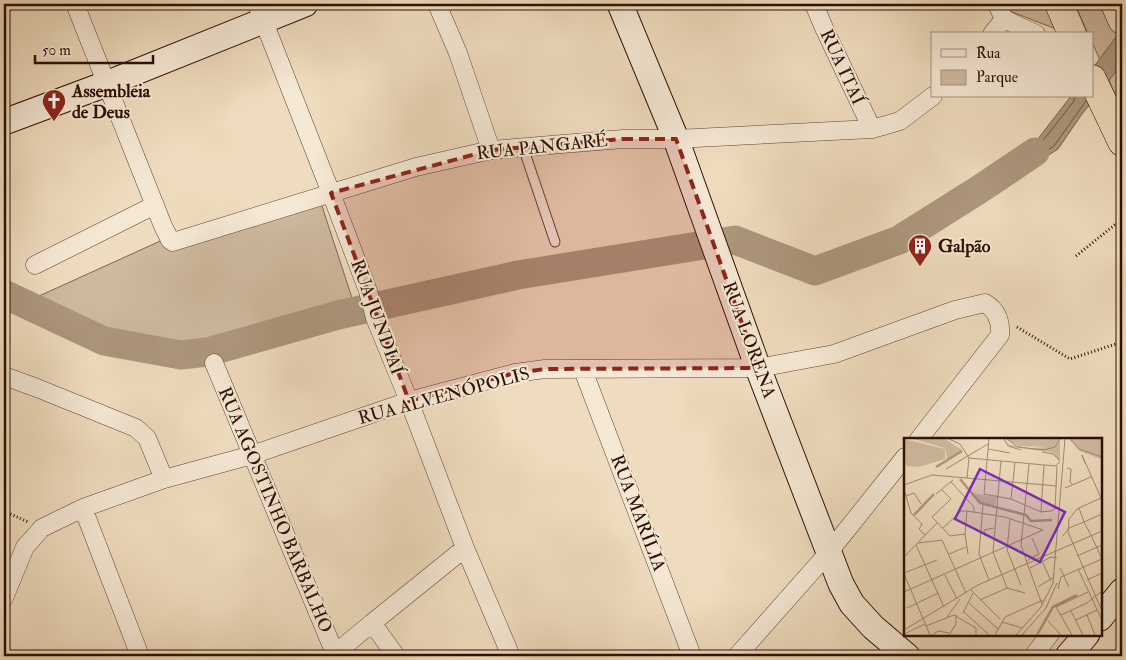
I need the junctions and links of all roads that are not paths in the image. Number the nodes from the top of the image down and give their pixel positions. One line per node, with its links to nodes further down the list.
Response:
1 (75, 4): 15 (street)
2 (306, 4): 9 (street)
3 (437, 4): 22 (street)
4 (620, 4): 19 (street, RUA LORENA)
5 (814, 4): 18 (street, RUA ITAÍ)
6 (1059, 4): 13 (highway)
7 (1115, 4): 10 (highway)
8 (1000, 11): 11 (street); 12 (street)
9 (260, 12): 15 (street); 23 (street, RUA JUNDIAÍ)
10 (1122, 20)
11 (993, 32)
12 (1033, 32)
13 (1071, 32)
14 (1094, 83): 20 (highway)
15 (106, 84): 17 (street); 24 (street)
16 (931, 98): 18 (street, RUA PANGARÉ)
17 (4, 122)
18 (872, 129): 19 (street, RUA PANGARÉ)
19 (676, 139): 21 (street, RUA PANGARÉ); 28 (street, RUA LORENA)
20 (1122, 142)
21 (524, 147): 22 (street, RUA PANGARÉ); 25 (lane)
22 (490, 150): 23 (street, RUA PANGARÉ)
23 (331, 193): 24 (street, RUA PANGARÉ); 31 (street, RUA JUNDIAÍ)
24 (155, 205): 26 (street)
25 (555, 242)
26 (35, 264)
27 (214, 363): 33 (street, RUA AGOSTINHO BARBALHO)
28 (758, 368): 29 (street, RUA ALVENÓPOLIS); 32 (street, RUA ALVENÓPOLIS); 38 (street, RUA LORENA)
29 (583, 370): 31 (street, RUA ALVENÓPOLIS); 49 (street, RUA MARÍLIA)
30 (4, 376): 35 (street)
31 (409, 401): 33 (street, RUA ALVENÓPOLIS); 37 (street, RUA JUNDIAÍ)
32 (920, 438)
33 (252, 455): 35 (street, RUA ALVENÓPOLIS); 45 (street, RUA AGOSTINHO BARBALHO)
34 (904, 458): 38 (street)
35 (164, 479): 36 (street, RUA ALVENÓPOLIS)
36 (83, 508): 40 (street, RUA ALVENÓPOLIS); 46 (street)
37 (465, 548): 42 (street); 48 (street, RUA JUNDIAÍ)
38 (829, 552): 50 (street); 51 (street, RUA LORENA)
39 (1122, 591): 41 (street)
40 (4, 598)
41 (1101, 617)
42 (372, 623): 45 (street); 47 (street)
43 (1049, 635): 52 (street)
44 (1086, 635): 53 (street)
45 (335, 655)
46 (140, 656)
47 (396, 656)
48 (511, 656)
49 (692, 656)
50 (737, 656)
51 (907, 656)
52 (1034, 656)
53 (1068, 656)

